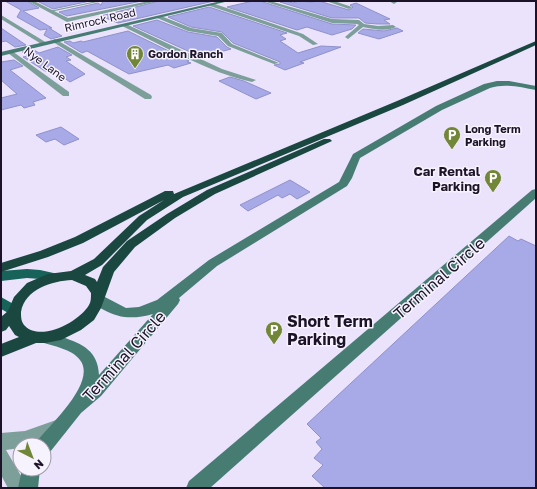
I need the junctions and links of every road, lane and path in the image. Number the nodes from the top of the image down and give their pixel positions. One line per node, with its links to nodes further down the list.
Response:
1 (47, 1): 7 (street)
2 (101, 1): 10 (lane)
3 (156, 1): 10 (street)
4 (227, 1): 8 (street, Rimrock Road)
5 (265, 1): 14 (street)
6 (328, 1): 9 (street)
7 (32, 2): 10 (street)
8 (213, 3): 12 (street, Rimrock Road); 20 (street)
9 (349, 7)
10 (50, 11)
11 (1, 17): 19 (street)
12 (159, 17): 13 (street, Rimrock Road); 23 (street)
13 (124, 25): 17 (street, Rimrock Road); 25 (street)
14 (362, 25): 15 (street); 16 (street)
15 (393, 27)
16 (348, 37)
17 (55, 41): 19 (street, Rimrock Road); 28 (street)
18 (536, 43): 24 (highway)
19 (45, 44): 21 (street, Rimrock Road)
20 (315, 44)
21 (10, 52): 22 (street, Rimrock Road); 27 (street, Nye Lane)
22 (1, 54)
23 (276, 63)
24 (486, 64): 29 (highway); 36 (highway)
25 (252, 80)
26 (535, 87): 35 (street, Terminal Circle)
27 (66, 94)
28 (148, 97)
29 (306, 141): 31 (highway); 32 (highway)
30 (536, 192): 48 (street, Terminal Circle)
31 (1, 268)
32 (73, 275): 34 (highway); 36 (highway)
33 (1, 276): 34 (main road)
34 (53, 277): 37 (highway)
35 (186, 284): 36 (street, Terminal Circle); 40 (street, Terminal Circle)
36 (98, 299): 38 (highway)
37 (6, 314): 38 (highway)
38 (40, 337): 39 (highway); 40 (street, Terminal Circle)
39 (1, 351)
40 (75, 408): 41 (street, Terminal Circle)
41 (59, 427): 42 (street, Terminal Circle); 43 (street)
42 (51, 437)
43 (1, 442)
44 (1, 456): 46 (street)
45 (29, 477): 47 (street)
46 (18, 488)
47 (28, 488)
48 (196, 488)

